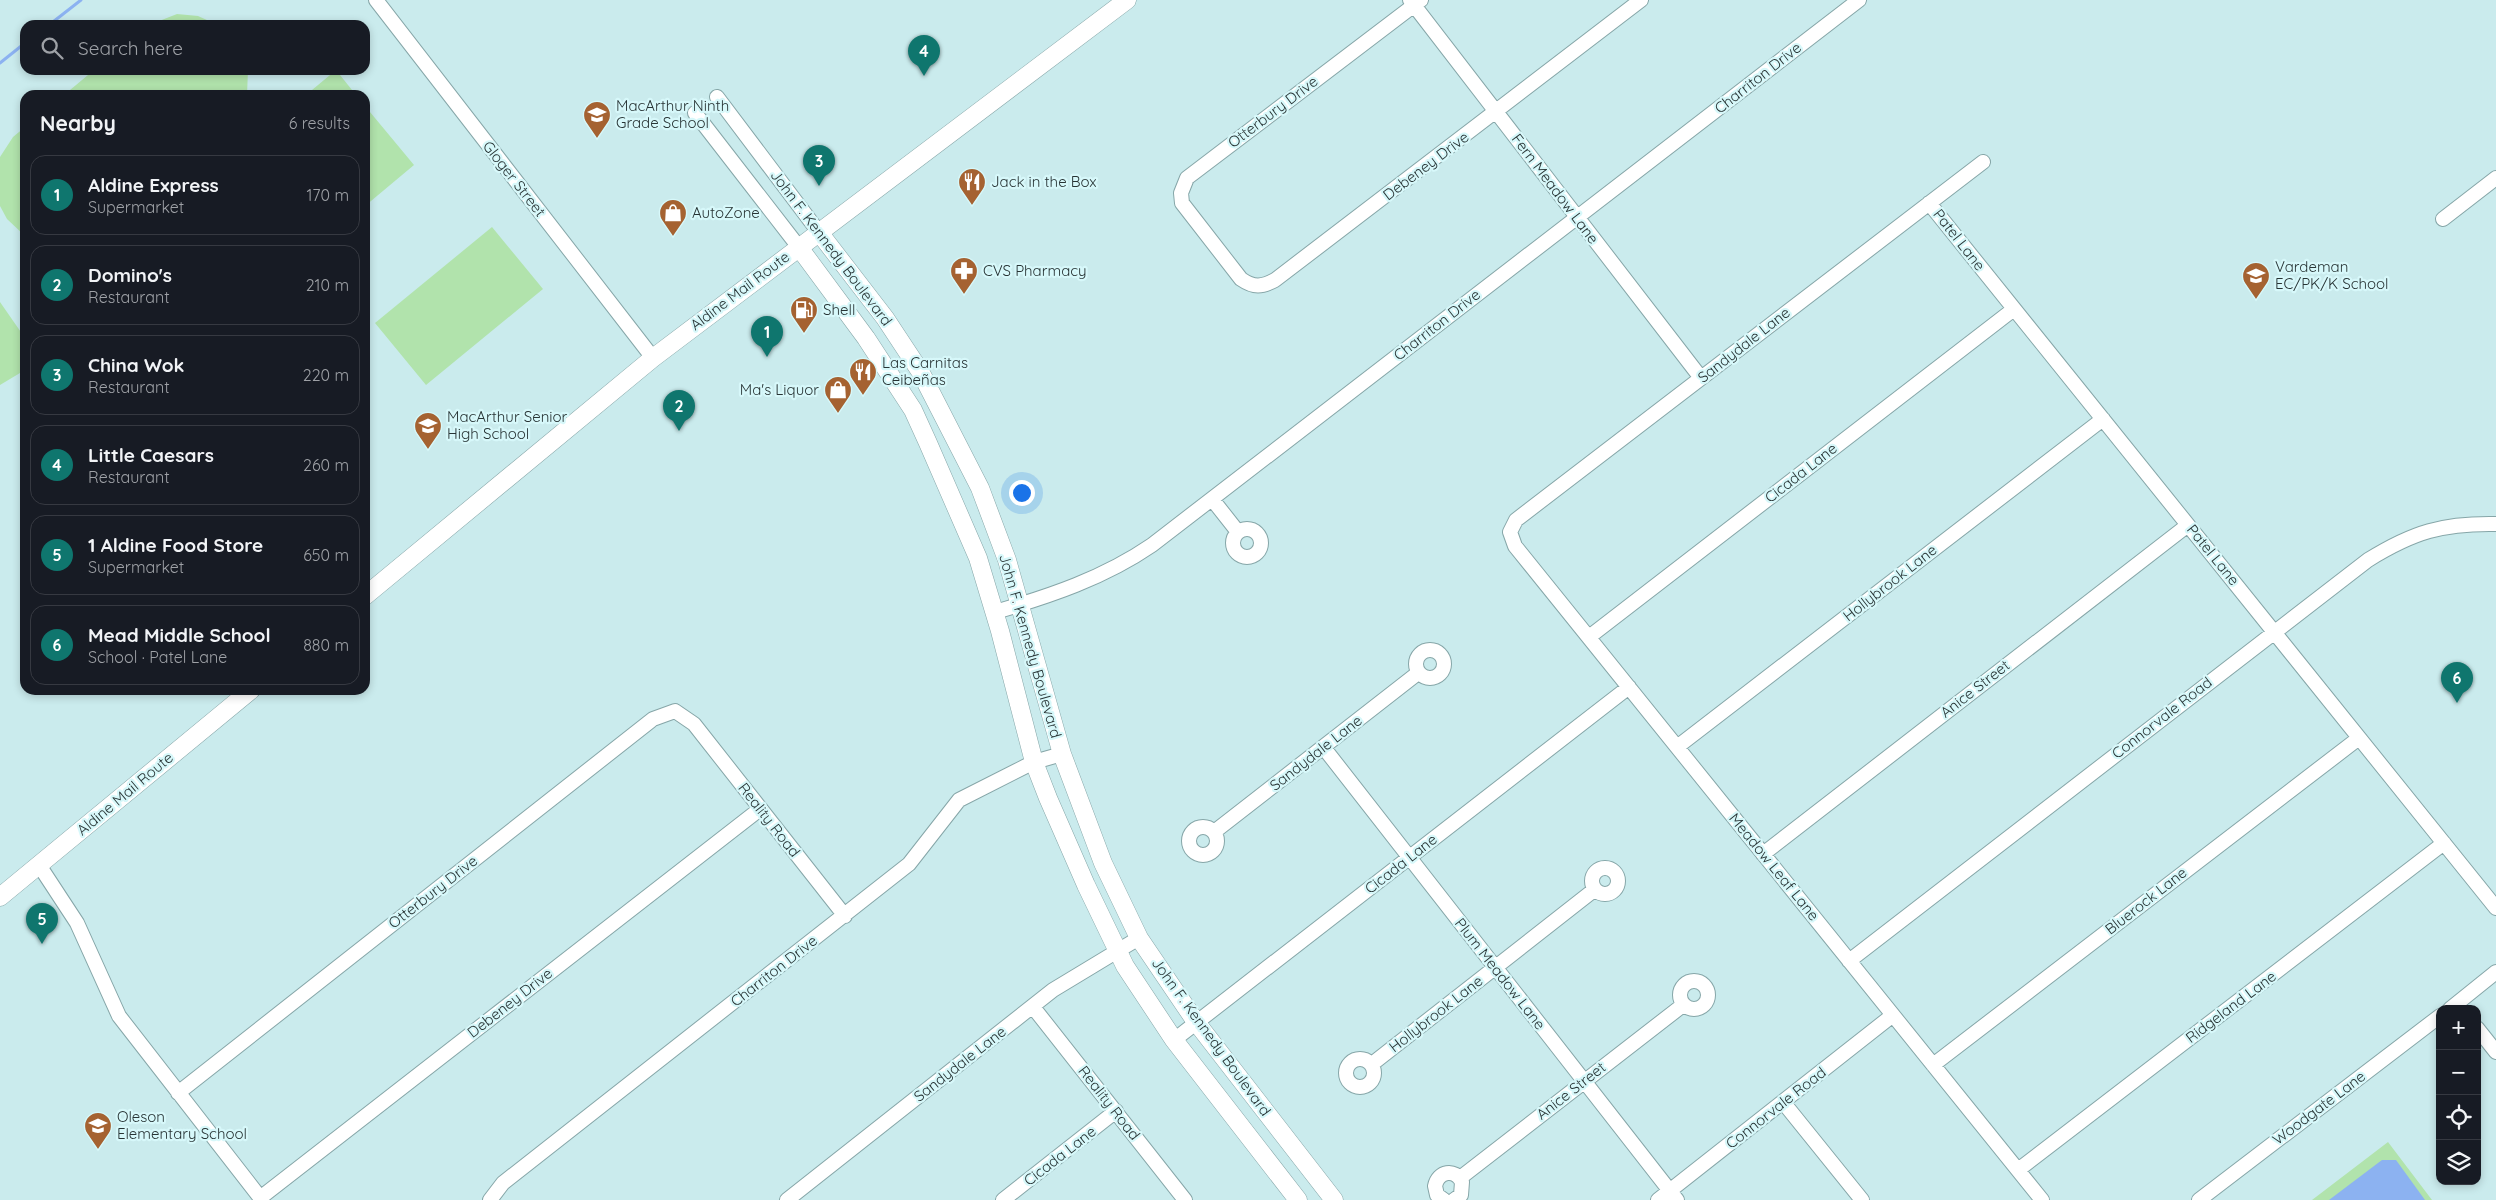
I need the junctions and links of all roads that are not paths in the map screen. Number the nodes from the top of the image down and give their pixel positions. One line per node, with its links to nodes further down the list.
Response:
1 (376, 0): 18 (street, Gloger Street)
2 (1127, 0): 14 (main road, Aldine Mail Route)
3 (1642, 0): 7 (street, Debeney Drive)
4 (1859, 0): 12 (street, Charriton Drive)
5 (1415, 2): 7 (street, Fern Meadow Lane); 15 (street, Otterbury Drive)
6 (716, 97): 14 (street, John F. Kennedy Boulevard)
7 (1497, 112): 12 (street, Fern Meadow Lane); 15 (street, Debeney Drive)
8 (694, 113): 16 (street, John F. Kennedy Boulevard)
9 (1983, 162): 11 (street, Sandydale Lane)
10 (2496, 178): 13 (street)
11 (1929, 202): 17 (street, Patel Lane); 19 (street, Sandydale Lane)
12 (1576, 218): 19 (street, Fern Meadow Lane); 23 (street, Charriton Drive)
13 (2443, 219)
14 (818, 231): 16 (main road, Aldine Mail Route); 20 (main road, John F. Kennedy Boulevard)
15 (1213, 244)
16 (798, 246): 18 (main road, Aldine Mail Route); 21 (main road, John F. Kennedy Boulevard)
17 (2014, 309): 22 (street, Patel Lane); 32 (street, Cicada Lane)
18 (653, 358): 28 (main road, Aldine Mail Route)
19 (1701, 378): 27 (street, Sandydale Lane)
20 (938, 404): 21 (main road); 29 (main road, John F. Kennedy Boulevard)
21 (915, 415): 30 (main road, John F. Kennedy Boulevard)
22 (2103, 419): 25 (street, Patel Lane); 38 (street, Hollybrook Lane)
23 (1212, 499): 26 (street); 29 (street, Charriton Drive)
24 (2496, 524): 31 (street, Connorvale Road)
25 (2188, 525): 31 (street, Patel Lane); 45 (street, Anice Street)
26 (1238, 532)
27 (1510, 532): 32 (street, Meadow Leaf Lane)
28 (370, 592)
29 (1020, 605): 30 (street, Charriton Drive); 40 (main road, John F. Kennedy Boulevard)
30 (995, 612): 41 (main road, John F. Kennedy Boulevard)
31 (2274, 632): 37 (street, Patel Lane); 54 (street, Connorvale Road)
32 (1589, 638): 34 (street, Meadow Leaf Lane)
33 (1418, 673): 39 (street, Sandydale Lane)
34 (1629, 687): 38 (street, Meadow Leaf Lane); 46 (street, Cicada Lane)
35 (245, 695): 47 (main road, Aldine Mail Route)
36 (694, 724): 42 (street, Reality Road); 69 (street, Otterbury Drive)
37 (2359, 738): 44 (street, Patel Lane); 67 (street, Bluerock Lane)
38 (1677, 747): 45 (street, Meadow Leaf Lane)
39 (1324, 748): 43 (street, Sandydale Lane); 46 (street, Plum Meadow Lane)
40 (1062, 754): 41 (street, Charriton Drive); 52 (main road, John F. Kennedy Boulevard)
41 (1034, 762): 51 (street, Charriton Drive); 53 (main road, John F. Kennedy Boulevard)
42 (760, 809): 51 (street, Reality Road); 75 (street, Debeney Drive)
43 (1214, 832)
44 (2444, 843): 50 (street, Patel Lane); 72 (street, Ridgeland Lane)
45 (1763, 854): 54 (street, Meadow Leaf Lane)
46 (1409, 858): 55 (street, Plum Meadow Lane); 62 (street, Cicada Lane)
47 (39, 865): 49 (main road, Aldine Mail Route); 69 (street)
48 (1594, 890): 55 (street, Hollybrook Lane)
49 (0, 898)
50 (2496, 908)
51 (845, 916): 76 (street, Charriton Drive)
52 (1138, 938): 53 (street, Sandydale Lane); 62 (main road, John F. Kennedy Boulevard)
53 (1118, 950): 59 (street, Sandydale Lane); 64 (main road, John F. Kennedy Boulevard)
54 (1849, 961): 60 (street, Meadow Leaf Lane)
55 (1495, 968): 66 (street, Hollybrook Lane); 68 (street, Plum Meadow Lane)
56 (2496, 972): 58 (street)
57 (1683, 1005): 68 (street, Anice Street)
58 (2459, 1005)
59 (1033, 1006): 71 (street, Reality Road); 77 (street, Sandydale Lane)
60 (1893, 1015): 67 (street, Meadow Leaf Lane); 70 (street, Connorvale Road)
61 (2436, 1019): 87 (street, Woodgate Lane)
62 (1196, 1022): 64 (street, Cicada Lane); 81 (main road, John F. Kennedy Boulevard)
63 (2481, 1033): 65 (street)
64 (1174, 1040): 80 (main road, John F. Kennedy Boulevard)
65 (2496, 1052)
66 (1372, 1064)
67 (1933, 1065): 72 (street, Meadow Leaf Lane)
68 (1584, 1082): 73 (street, Anice Street); 74 (street, Plum Meadow Lane)
69 (178, 1093): 75 (street)
70 (1783, 1102): 74 (street, Connorvale Road); 85 (street)
71 (1116, 1112): 78 (street, Cicada Lane); 79 (street, Reality Road)
72 (2018, 1170): 86 (street, Meadow Leaf Lane)
73 (1460, 1178): 82 (street); 83 (street)
74 (1674, 1195): 84 (street, Connorvale Road)
75 (261, 1199)
76 (490, 1200)
77 (787, 1200)
78 (1003, 1200)
79 (1186, 1200)
80 (1298, 1200)
81 (1334, 1200)
82 (1444, 1200)
83 (1454, 1200)
84 (1658, 1200)
85 (1862, 1200)
86 (2042, 1200)
87 (2199, 1200)

